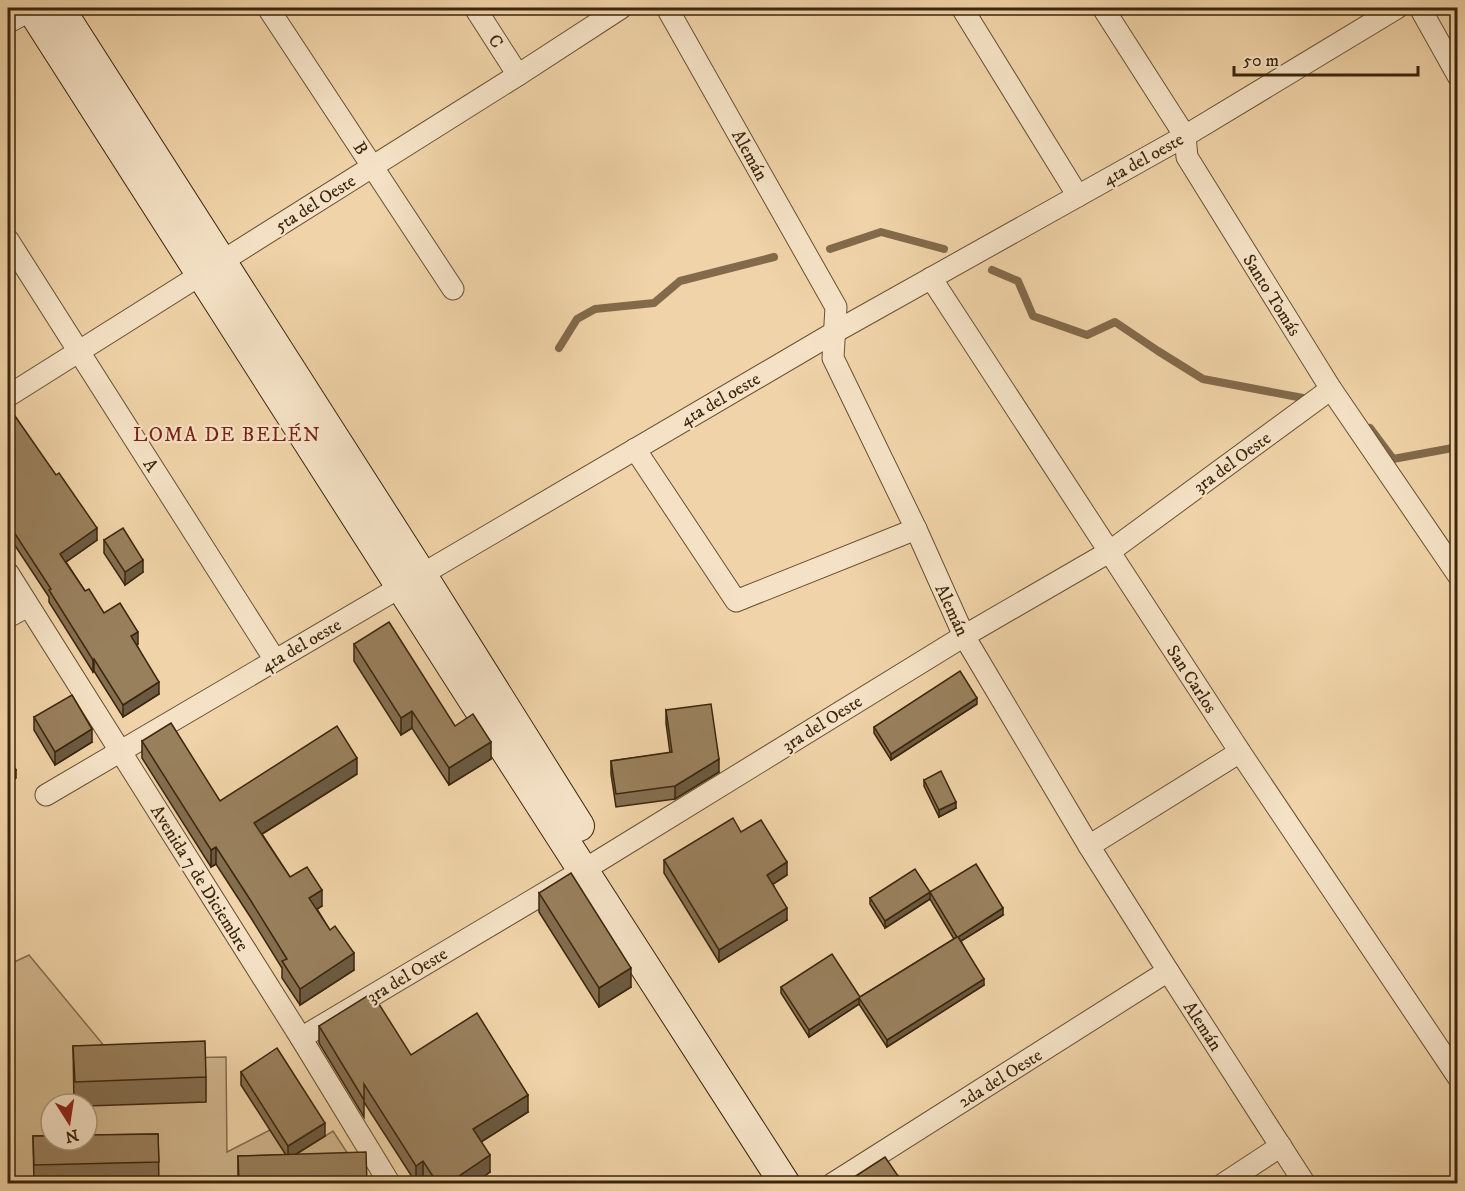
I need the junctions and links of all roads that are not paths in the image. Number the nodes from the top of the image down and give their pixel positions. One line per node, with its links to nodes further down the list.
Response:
1 (30, 8): 11 (street); 18 (main road)
2 (59, 8): 18 (main road)
3 (268, 8): 15 (street, B)
4 (474, 8): 12 (street, C)
5 (621, 8): 12 (street, 5ta del Oeste)
6 (667, 8): 21 (street, Alemán)
7 (962, 8): 16 (street)
8 (1103, 8): 14 (street, Santo Tomás)
9 (1397, 8): 14 (street, 4ta del oeste)
10 (1420, 8): 13 (street)
11 (8, 18)
12 (518, 75): 15 (street, 5ta del Oeste)
13 (1458, 76)
14 (1185, 136): 16 (street, 4ta del oeste); 23 (street, Santo Tomás)
15 (373, 166): 18 (street, 5ta del Oeste); 20 (street, B)
16 (1078, 195): 19 (street, 4ta del oeste)
17 (8, 240): 22 (street, A)
18 (210, 268): 22 (street, 5ta del Oeste); 30 (main road)
19 (932, 278): 21 (street, 4ta del oeste); 27 (street, San Carlos)
20 (453, 289)
21 (835, 332): 25 (street, 4ta del oeste); 26 (street, Alemán)
22 (79, 351): 24 (street, 5ta del Oeste); 34 (street, A)
23 (1331, 389): 27 (street, 3ra del Oeste); 29 (street, Santo Tomás)
24 (8, 396)
25 (635, 449): 26 (street); 30 (street, 4ta del oeste)
26 (916, 529): 33 (street, Alemán)
27 (1109, 552): 33 (street, 3ra del Oeste); 36 (street, San Carlos)
28 (8, 573): 31 (street, Avenida 7 de Diciembre)
29 (1458, 575)
30 (411, 580): 34 (street, 4ta del oeste); 39 (main road)
31 (28, 606): 32 (street); 35 (street, Avenida 7 de Diciembre)
32 (8, 617)
33 (964, 636): 38 (street, Alemán); 39 (street, 3ra del Oeste)
34 (276, 660): 35 (street, 4ta del oeste)
35 (120, 751): 37 (street, 4ta del oeste); 41 (street, Avenida 7 de Diciembre)
36 (1239, 752): 38 (street); 42 (street, San Carlos)
37 (46, 795)
38 (1089, 846): 40 (street, Alemán)
39 (591, 865): 41 (street, 3ra del Oeste); 45 (main road); 46 (main road)
40 (1168, 971): 43 (street, Alemán); 47 (street, 2da del Oeste)
41 (301, 1038): 44 (street, Avenida 7 de Diciembre)
42 (1458, 1077)
43 (1281, 1146): 48 (street); 49 (street, Alemán)
44 (390, 1184)
45 (785, 1184)
46 (806, 1184)
47 (832, 1184)
48 (1223, 1184)
49 (1305, 1184)

